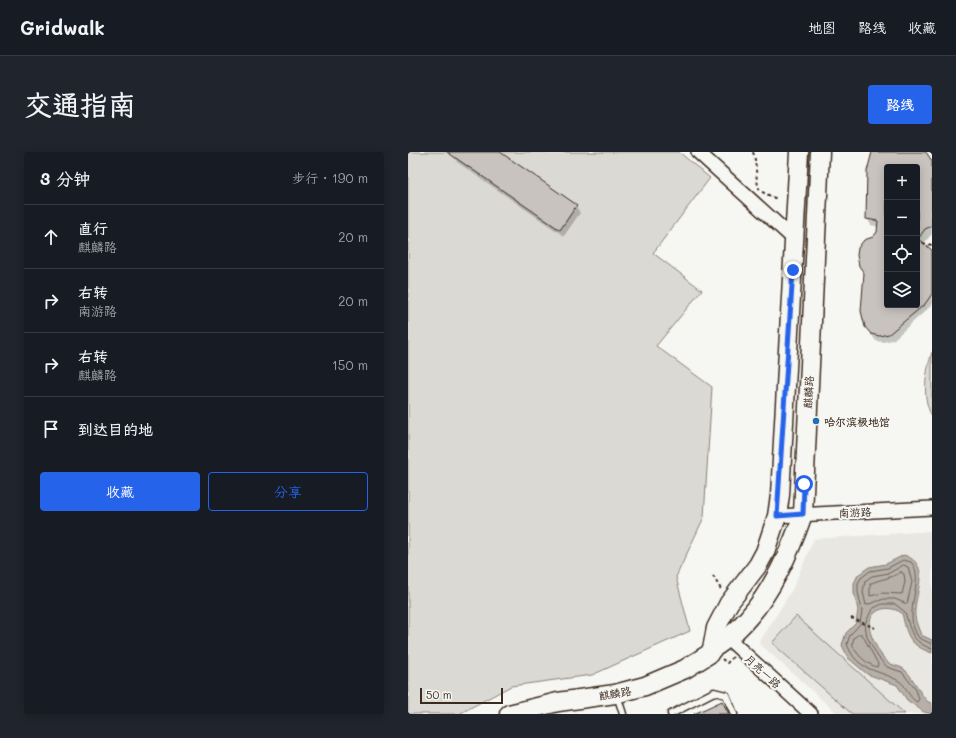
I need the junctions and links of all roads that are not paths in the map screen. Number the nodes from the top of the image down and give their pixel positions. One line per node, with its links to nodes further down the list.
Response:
1 (698, 152): 4 (street)
2 (799, 152): 4 (main road, 麒麟路)
3 (820, 152): 6 (main road, 麒麟路)
4 (795, 240): 7 (main road, 麒麟路)
5 (932, 508): 6 (street, 南游路)
6 (803, 514): 7 (street, 南游路); 8 (main road, 麒麟路)
7 (777, 516): 8 (main road, 麒麟路)
8 (722, 634): 9 (main road, 麒麟路); 14 (street, 月亮一路)
9 (616, 694): 10 (main road, 麒麟路); 11 (lane)
10 (509, 714)
11 (623, 714)
12 (671, 714): 13 (lane)
13 (734, 714)
14 (812, 714)

